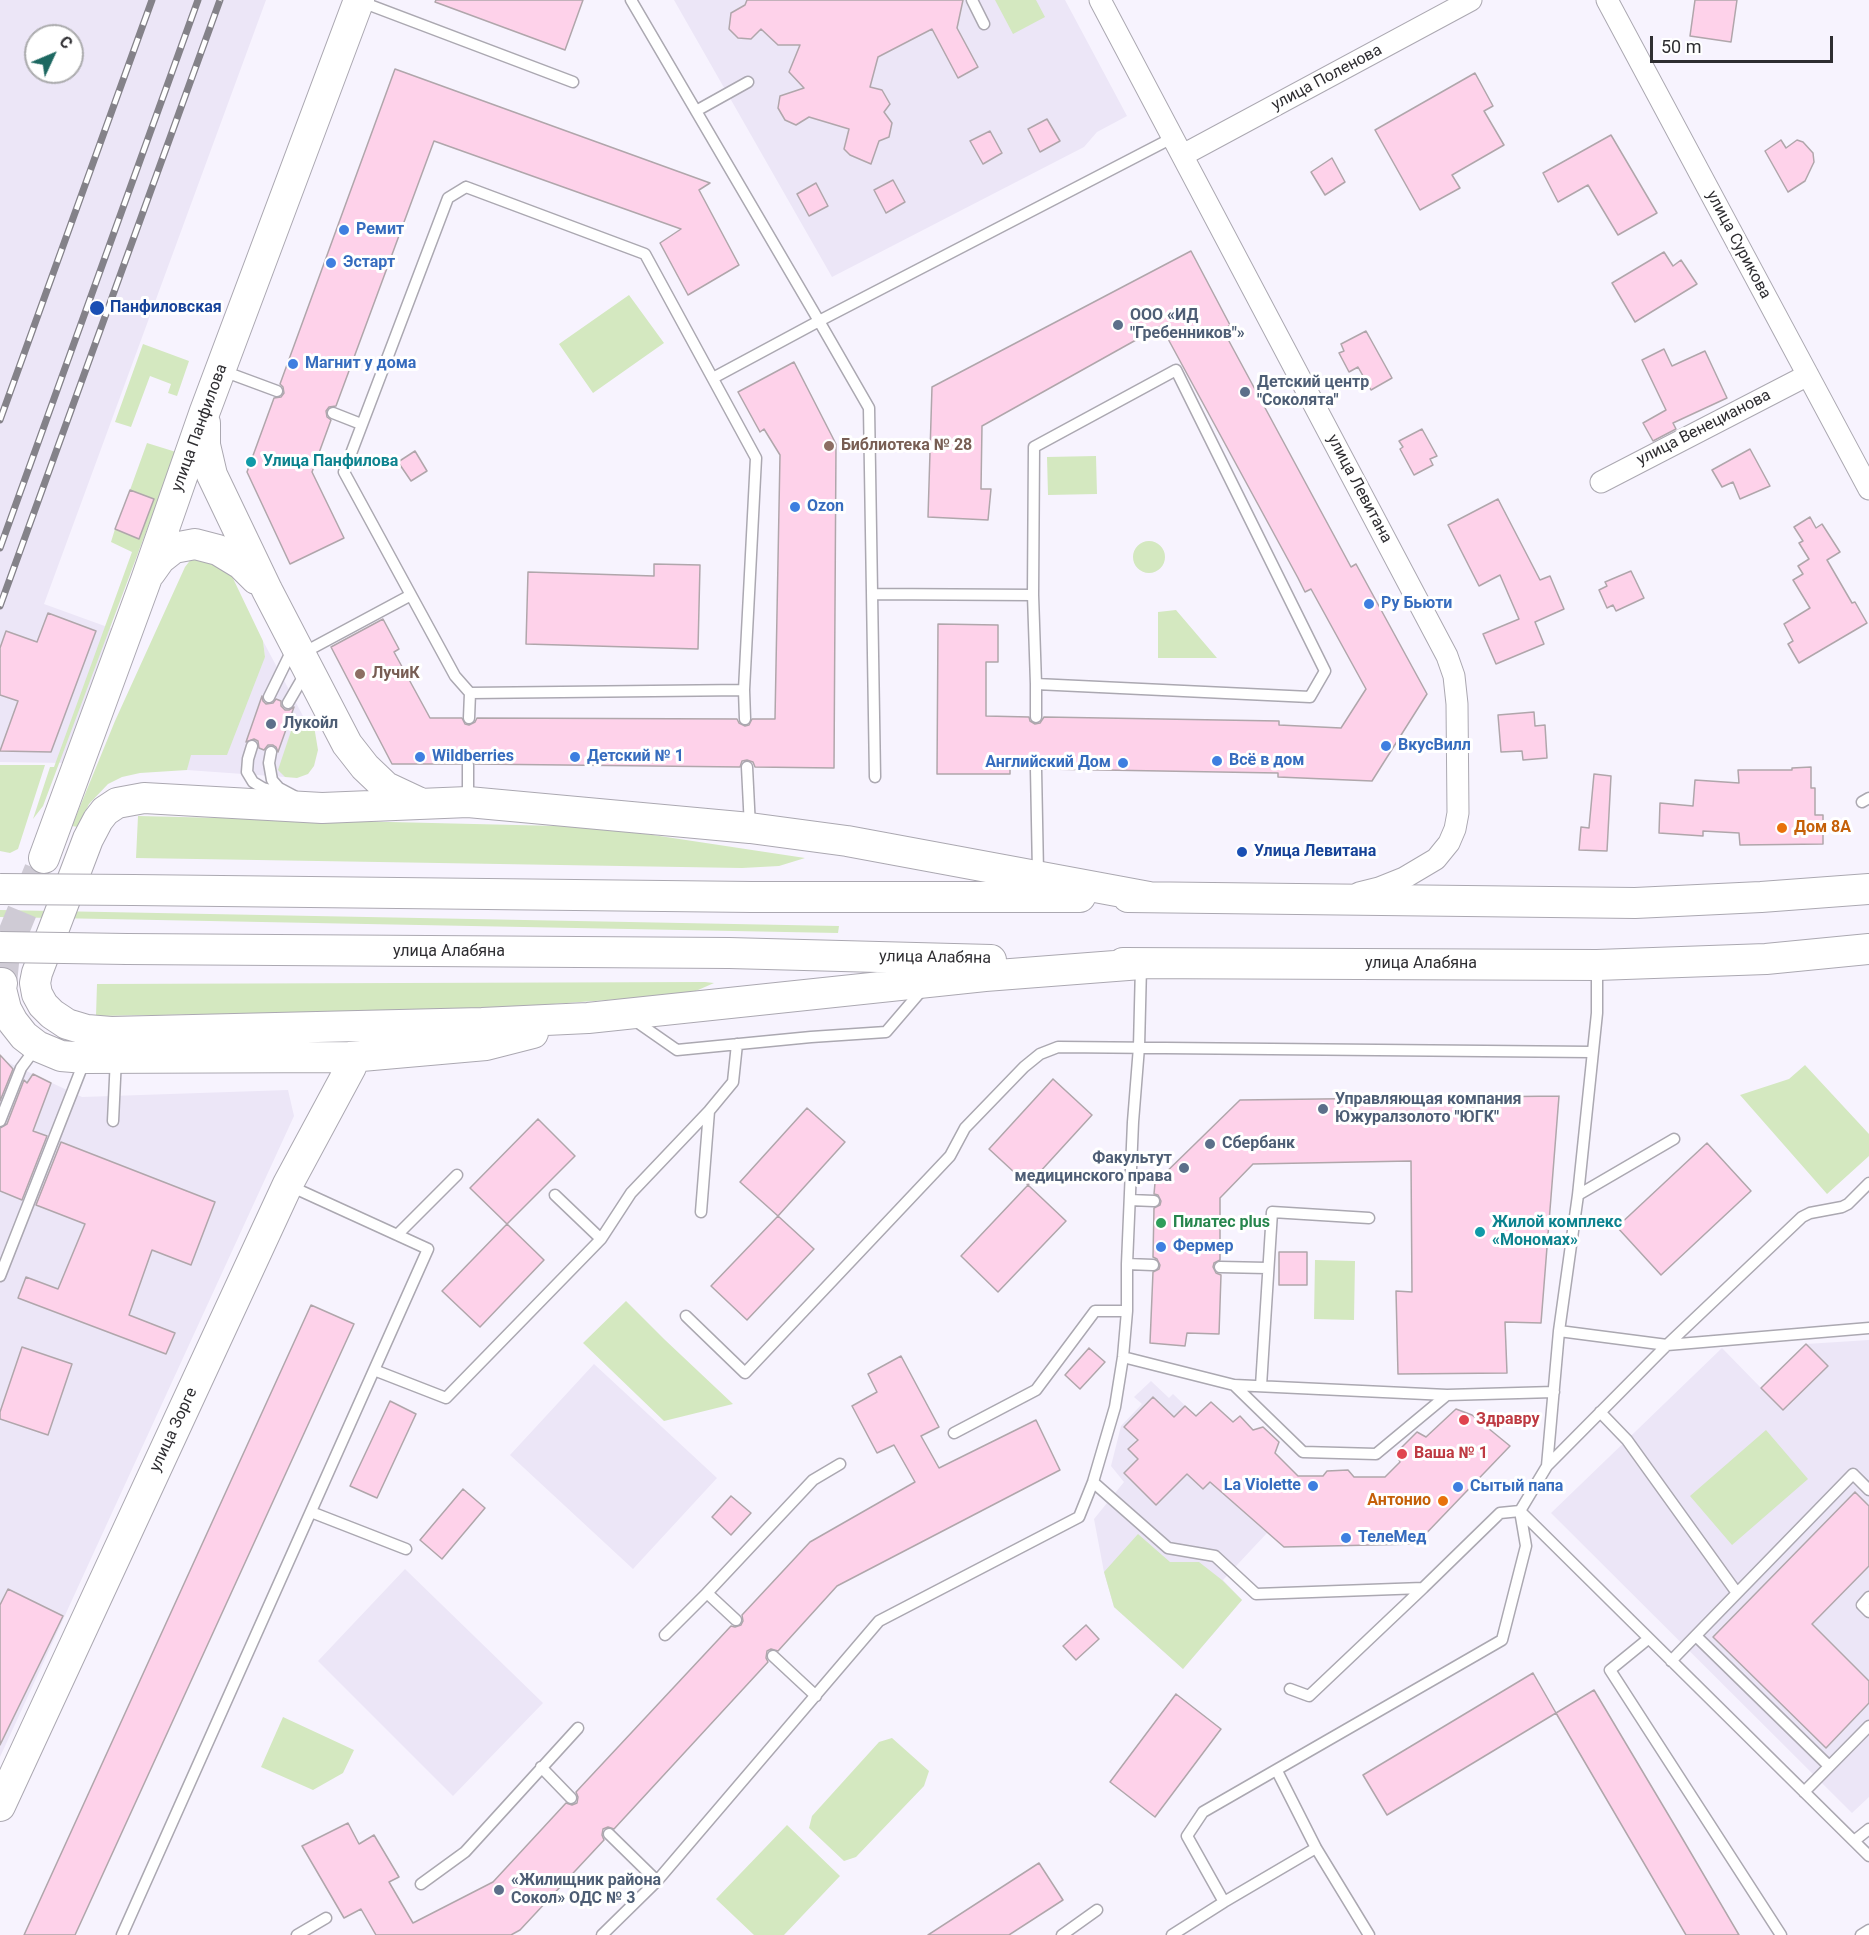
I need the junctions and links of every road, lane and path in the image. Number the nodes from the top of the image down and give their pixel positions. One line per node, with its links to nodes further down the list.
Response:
1 (631, 0): 10 (lane)
2 (972, 0): 7 (lane)
3 (1100, 0): 11 (street, улица Левитана)
4 (1471, 0): 11 (street, улица Поленова)
5 (1607, 0): 14 (street, улица Сурикова)
6 (359, 1): 8 (lane); 13 (main road, улица Панфилова)
7 (984, 24)
8 (573, 82)
9 (748, 82): 10 (lane)
10 (696, 111): 12 (lane)
11 (1179, 146): 12 (lane); 52 (street, улица Левитана)
12 (819, 321): 15 (lane); 24 (lane)
13 (220, 369): 16 (lane); 17 (main road, улица Панфилова)
14 (1808, 375): 20 (street, улица Сурикова); 21 (street, улица Венецианова)
15 (713, 378): 19 (lane); 29 (lane)
16 (277, 391)
17 (205, 411): 22 (main road, улица Панфилова); 23 (main road)
18 (333, 413): 19 (lane)
19 (361, 424): 25 (lane)
20 (1866, 477)
21 (1601, 482)
22 (146, 580): 23 (main road); 47 (main road, улица Панфилова)
23 (267, 590): 27 (main road)
24 (872, 594): 26 (lane); 41 (lane)
25 (411, 595): 27 (lane); 30 (lane)
26 (1033, 595): 28 (lane); 28 (lane)
27 (302, 656): 31 (lane); 32 (lane); 43 (main road)
28 (1036, 684): 33 (lane)
29 (744, 690): 30 (lane); 35 (lane)
30 (470, 693): 34 (lane)
31 (269, 697)
32 (288, 703)
33 (1036, 717)
34 (469, 718)
35 (745, 719)
36 (252, 746): 42 (lane)
37 (271, 752): 42 (lane)
38 (468, 765): 44 (lane)
39 (747, 767): 46 (lane)
40 (1036, 769): 48 (lane)
41 (875, 777)
42 (288, 794): 45 (lane)
43 (418, 802): 44 (main road); 45 (main road)
44 (468, 802): 46 (main road)
45 (322, 807): 60 (main road)
46 (750, 828): 48 (main road)
47 (44, 858)
48 (1038, 875): 51 (main road)
49 (0, 889): 51 (main road, bridge)
50 (1869, 890): 52 (main road)
51 (1149, 897): 52 (main road)
52 (1326, 900)
53 (0, 947): 55 (main road, улица Алабяна, bridge)
54 (1869, 950): 56 (main road, улица Алабяна)
55 (1141, 963): 56 (main road, улица Алабяна); 57 (main road); 63 (lane)
56 (1597, 965): 64 (lane)
57 (927, 983): 59 (main road); 61 (lane)
58 (2, 1002): 62 (main road)
59 (626, 1015): 60 (main road); 61 (lane)
60 (588, 1018): 65 (main road)
61 (737, 1044): 68 (lane)
62 (37, 1046): 66 (main road); 69 (lane)
63 (1139, 1047): 64 (lane); 77 (lane); 89 (lane)
64 (1592, 1052): 76 (lane)
65 (350, 1057): 67 (main road); 74 (main road, улица Зорге)
66 (85, 1058): 67 (main road); 87 (lane)
67 (116, 1058): 70 (lane)
68 (709, 1111): 79 (lane); 82 (lane)
69 (0, 1121)
70 (112, 1122)
71 (1674, 1138): 76 (lane)
72 (457, 1175): 81 (lane)
73 (1869, 1183): 92 (lane)
74 (288, 1184): 81 (lane); 128 (main road, улица Зорге)
75 (555, 1196): 82 (lane)
76 (1578, 1196): 91 (lane)
77 (1130, 1200): 78 (lane); 83 (lane)
78 (1154, 1201)
79 (701, 1212)
80 (1369, 1218): 86 (lane)
81 (397, 1235): 94 (lane)
82 (601, 1239): 94 (lane)
83 (1127, 1264): 84 (lane); 88 (lane)
84 (1153, 1265)
85 (1220, 1267): 86 (lane)
86 (1267, 1268): 96 (lane)
87 (0, 1276)
88 (1126, 1311): 93 (lane); 100 (lane)
89 (686, 1316)
90 (1869, 1328): 92 (lane)
91 (1559, 1331): 92 (lane); 97 (lane)
92 (1667, 1345): 99 (lane)
93 (1123, 1357): 95 (lane); 103 (lane)
94 (374, 1370): 106 (lane)
95 (1234, 1385): 96 (lane); 98 (lane)
96 (1261, 1386): 98 (lane)
97 (1554, 1392): 98 (lane); 102 (lane)
98 (1447, 1395)
99 (1600, 1412): 102 (lane); 110 (lane)
100 (954, 1433)
101 (840, 1464): 109 (lane)
102 (1547, 1466): 105 (lane)
103 (1093, 1482): 108 (lane); 120 (lane)
104 (1869, 1490): 110 (lane)
105 (1520, 1511): 108 (lane); 116 (lane); 125 (lane)
106 (311, 1512): 107 (lane); 140 (lane)
107 (406, 1549)
108 (1424, 1588): 119 (lane)
109 (707, 1593): 113 (lane); 114 (lane)
110 (1737, 1593): 115 (lane)
111 (1869, 1597): 112 (lane)
112 (1869, 1612)
113 (736, 1620)
114 (665, 1635)
115 (1696, 1635): 118 (lane); 123 (lane)
116 (1648, 1639): 118 (lane); 146 (lane)
117 (773, 1656): 120 (lane)
118 (1671, 1661): 126 (lane)
119 (1290, 1689)
120 (816, 1696): 134 (lane)
121 (1869, 1726): 123 (lane)
122 (578, 1728): 124 (lane)
123 (1829, 1766): 126 (lane)
124 (541, 1767): 127 (lane); 135 (lane)
125 (1277, 1771): 132 (lane); 136 (lane)
126 (1804, 1792): 131 (lane)
127 (571, 1798)
128 (0, 1806)
129 (1869, 1829): 131 (lane)
130 (609, 1834): 134 (lane)
131 (1854, 1841): 133 (lane)
132 (1316, 1848): 136 (lane); 145 (lane)
133 (1869, 1856)
134 (657, 1881): 142 (lane)
135 (421, 1884)
136 (1224, 1902): 144 (lane)
137 (1097, 1910): 143 (lane)
138 (326, 1918): 141 (lane)
139 (1869, 1930): 147 (lane)
140 (122, 1935)
141 (297, 1935)
142 (602, 1935)
143 (1062, 1935)
144 (1172, 1935)
145 (1369, 1935)
146 (1781, 1935)
147 (1860, 1935)

